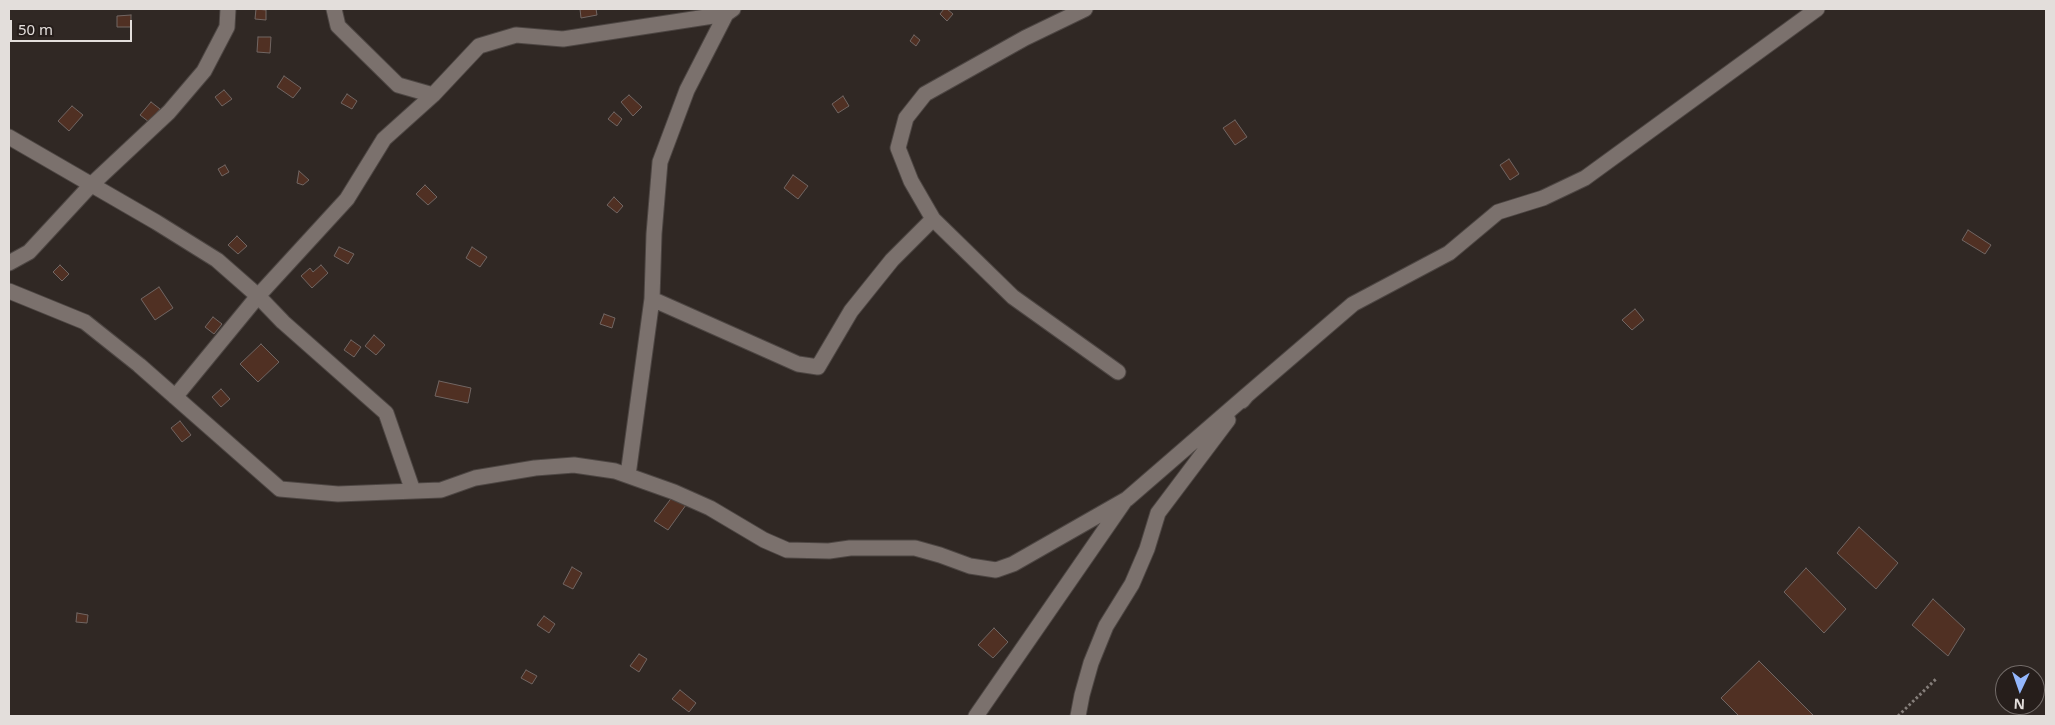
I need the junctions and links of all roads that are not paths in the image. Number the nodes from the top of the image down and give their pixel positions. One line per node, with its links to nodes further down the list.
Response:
1 (228, 9): 8 (street)
2 (334, 9): 6 (street)
3 (1085, 9): 9 (street)
4 (1816, 9): 15 (street)
5 (730, 12): 6 (street); 13 (street)
6 (433, 94): 12 (street)
7 (9, 136): 8 (street)
8 (91, 185): 10 (street); 12 (street)
9 (933, 219): 13 (street); 14 (street)
10 (9, 263)
11 (9, 291): 16 (street)
12 (258, 296): 16 (street); 18 (street)
13 (652, 299): 17 (street)
14 (1118, 372)
15 (1247, 395): 19 (street); 21 (street)
16 (175, 397): 18 (street)
17 (628, 475): 18 (street); 19 (street)
18 (413, 491)
19 (1127, 499): 20 (street)
20 (976, 716)
21 (1078, 716)

